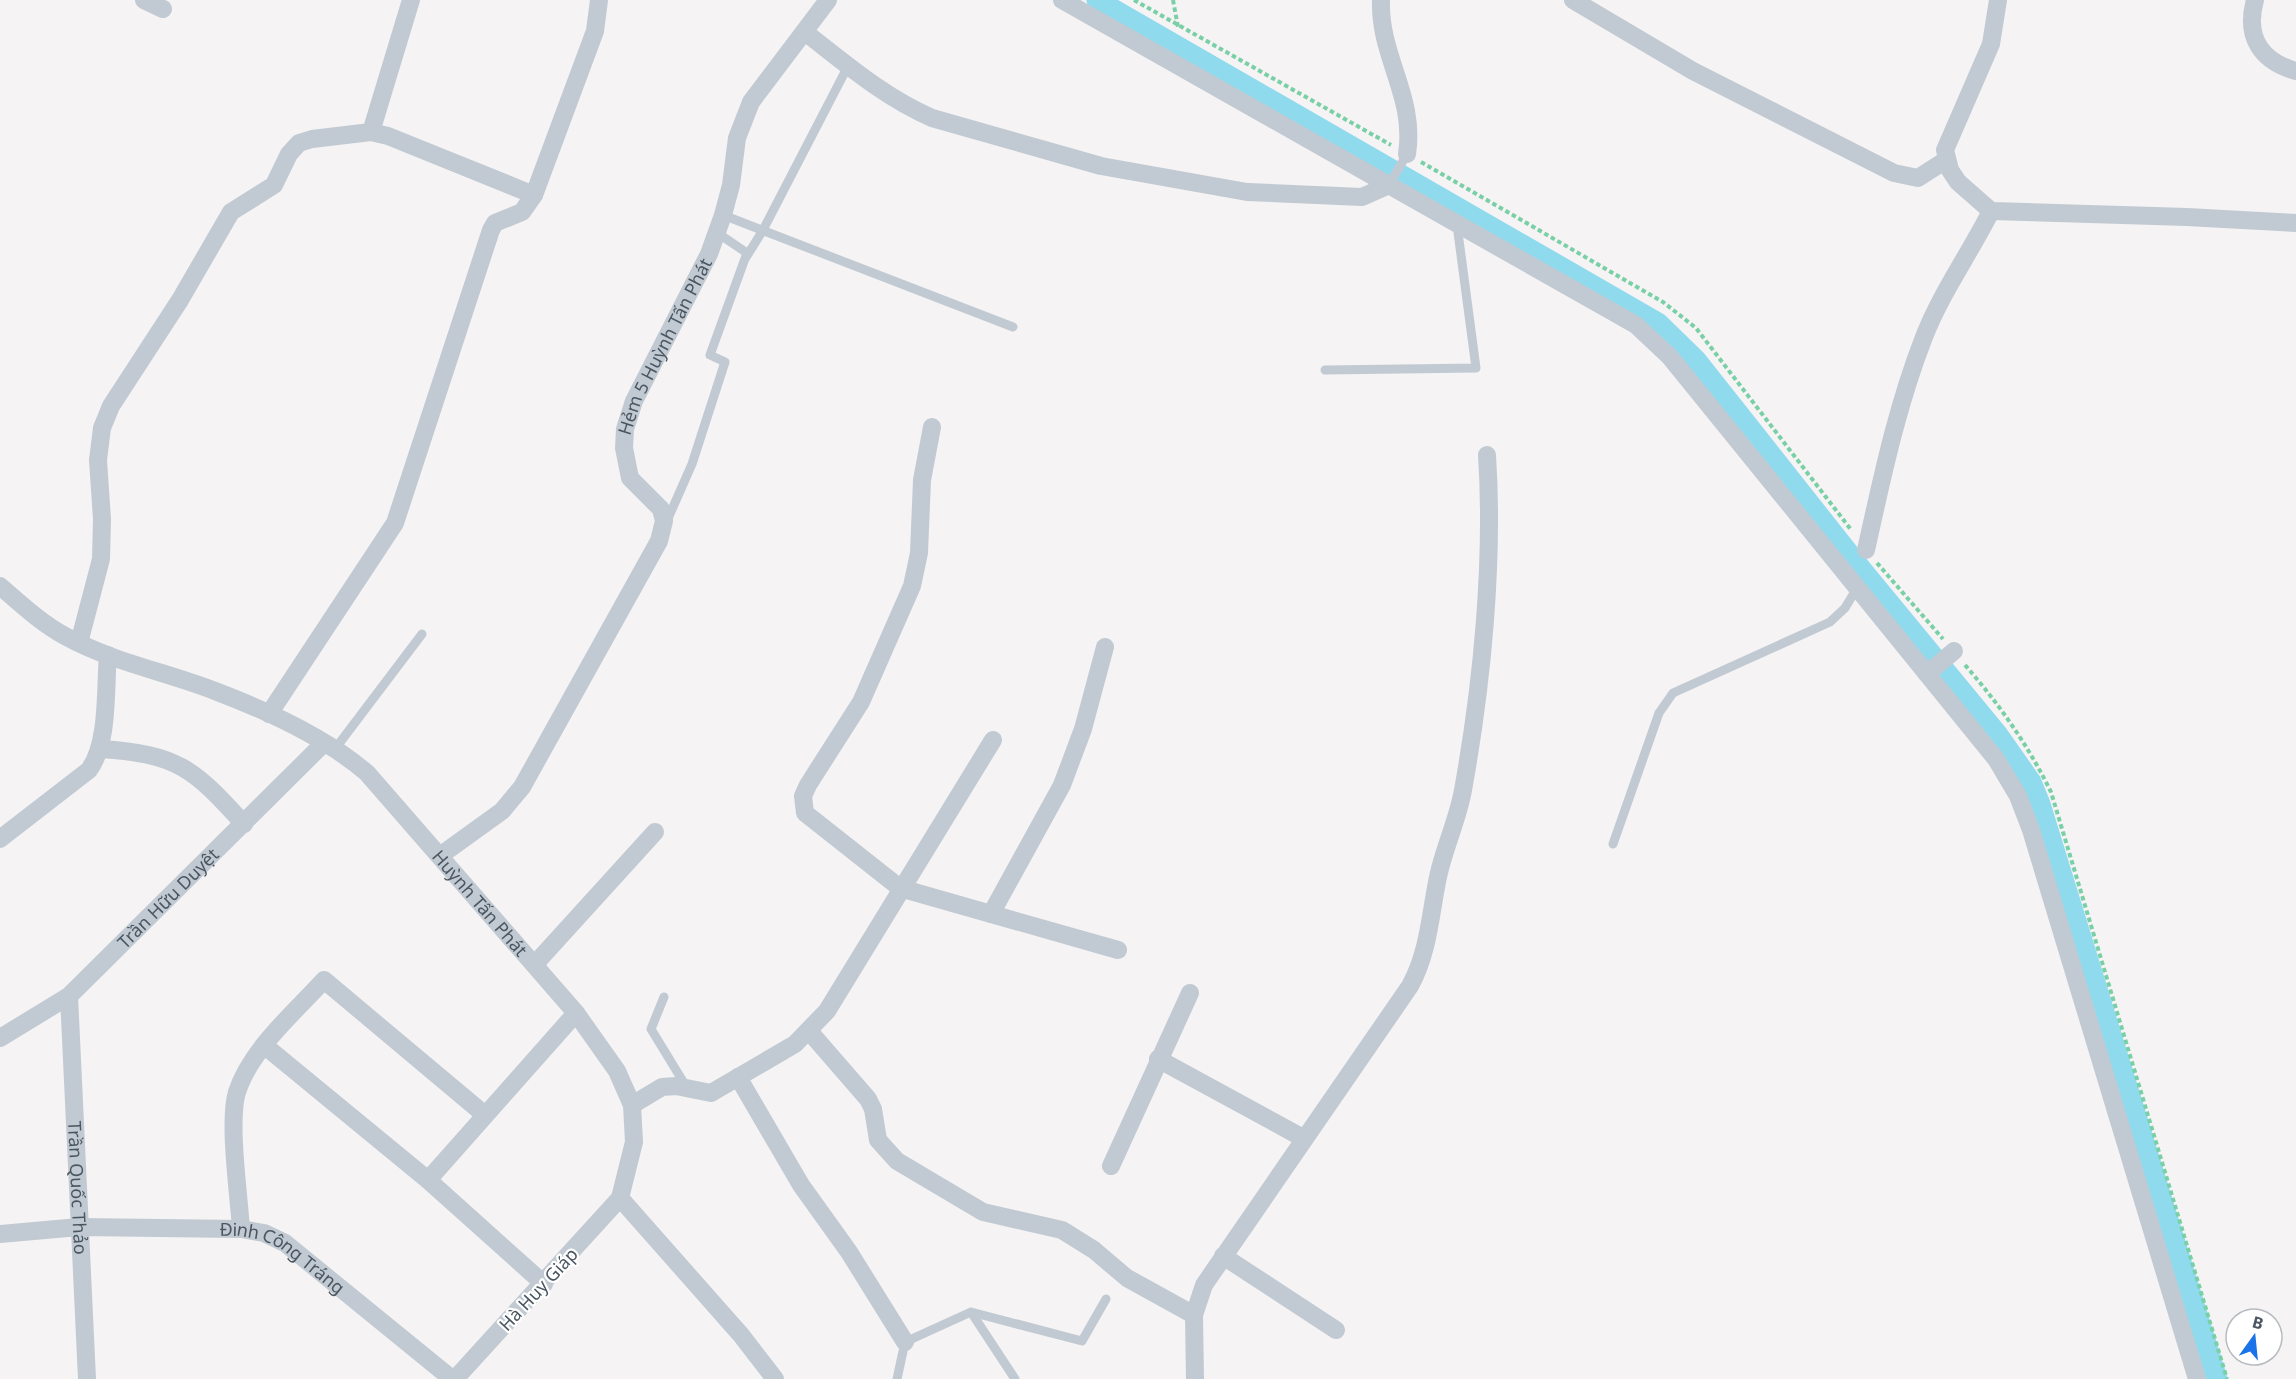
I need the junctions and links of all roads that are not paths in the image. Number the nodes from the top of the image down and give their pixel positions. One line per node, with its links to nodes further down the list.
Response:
1 (144, 0): 10 (street)
2 (411, 0): 14 (street)
3 (599, 0): 18 (street)
4 (828, 0): 11 (street, Hẻm 5 Huỳnh Tấn Phát)
5 (1062, 0): 17 (street)
6 (1381, 0): 15 (street)
7 (1573, 0): 16 (street)
8 (1998, 0): 16 (street)
9 (2254, 0): 13 (street)
10 (163, 9)
11 (806, 33): 12 (street); 20 (street, Hẻm 5 Huỳnh Tấn Phát)
12 (848, 66): 17 (street); 23 (lane)
13 (2296, 71)
14 (371, 132): 18 (street); 35 (street)
15 (1407, 154): 17 (lane)
16 (1946, 160): 19 (street)
17 (1389, 185): 21 (street)
18 (534, 195): 40 (street)
19 (1991, 211): 22 (street); 31 (street)
20 (723, 215): 23 (lane); 24 (street, Hẻm 5 Huỳnh Tấn Phát)
21 (1457, 223): 27 (lane); 33 (street)
22 (2296, 223)
23 (764, 230): 25 (lane); 26 (lane)
24 (717, 232): 25 (lane); 30 (street, Hẻm 5 Huỳnh Tấn Phát)
25 (744, 261): 30 (lane)
26 (1013, 327)
27 (1325, 370)
28 (932, 427): 49 (street)
29 (1487, 455): 65 (street)
30 (663, 530): 48 (street)
31 (1866, 550)
32 (0, 586): 35 (street, Huỳnh Tấn Phát)
33 (1857, 588): 39 (street); 47 (lane)
34 (422, 634): 42 (lane)
35 (79, 643): 38 (street, Huỳnh Tấn Phát)
36 (1105, 647): 50 (street)
37 (1954, 651): 39 (street)
38 (108, 655): 40 (street, Huỳnh Tấn Phát); 43 (street)
39 (1927, 674): 85 (street)
40 (269, 714): 42 (street, Huỳnh Tấn Phát)
41 (993, 740): 49 (street)
42 (330, 746): 44 (street, Trần Hữu Duyệt); 48 (street, Huỳnh Tấn Phát)
43 (100, 749): 44 (street); 46 (street)
44 (244, 824): 54 (street, Trần Hữu Duyệt)
45 (655, 832): 52 (street)
46 (0, 839)
47 (1613, 844)
48 (441, 855): 52 (street, Huỳnh Tấn Phát)
49 (900, 888): 50 (street); 57 (street)
50 (991, 914): 51 (street)
51 (1118, 950)
52 (535, 964): 56 (street, Huỳnh Tấn Phát)
53 (1190, 993): 60 (street)
54 (69, 996): 58 (street, Trần Hữu Duyệt); 69 (street, Trần Quốc Thảo)
55 (664, 997): 62 (lane)
56 (576, 1013): 63 (street, Huỳnh Tấn Phát); 64 (street)
57 (809, 1031): 61 (street); 76 (street)
58 (0, 1038)
59 (265, 1046): 64 (street); 67 (street); 70 (street)
60 (1158, 1059): 65 (street); 66 (street)
61 (738, 1077): 62 (street); 78 (street)
62 (688, 1090): 63 (street)
63 (632, 1105): 68 (street, Huỳnh Tấn Phát)
64 (485, 1115): 67 (street)
65 (1303, 1138): 72 (street)
66 (1111, 1166)
67 (428, 1180): 73 (street)
68 (620, 1198): 73 (street, Hà Huy Giáp); 81 (street)
69 (79, 1227): 70 (street, Đinh Công Tráng); 71 (street, Đinh Công Tráng); 79 (street, Trần Quốc Thảo)
70 (241, 1229): 80 (street, Đinh Công Tráng)
71 (0, 1234)
72 (1223, 1256): 76 (street); 77 (street)
73 (544, 1284): 80 (street, Hà Huy Giáp)
74 (1106, 1299): 75 (lane)
75 (972, 1311): 78 (lane); 83 (lane)
76 (1194, 1315): 84 (street)
77 (1336, 1330)
78 (905, 1342): 82 (lane)
79 (87, 1379)
80 (453, 1379)
81 (775, 1379)
82 (897, 1379)
83 (1015, 1379)
84 (1195, 1379)
85 (2197, 1379)

